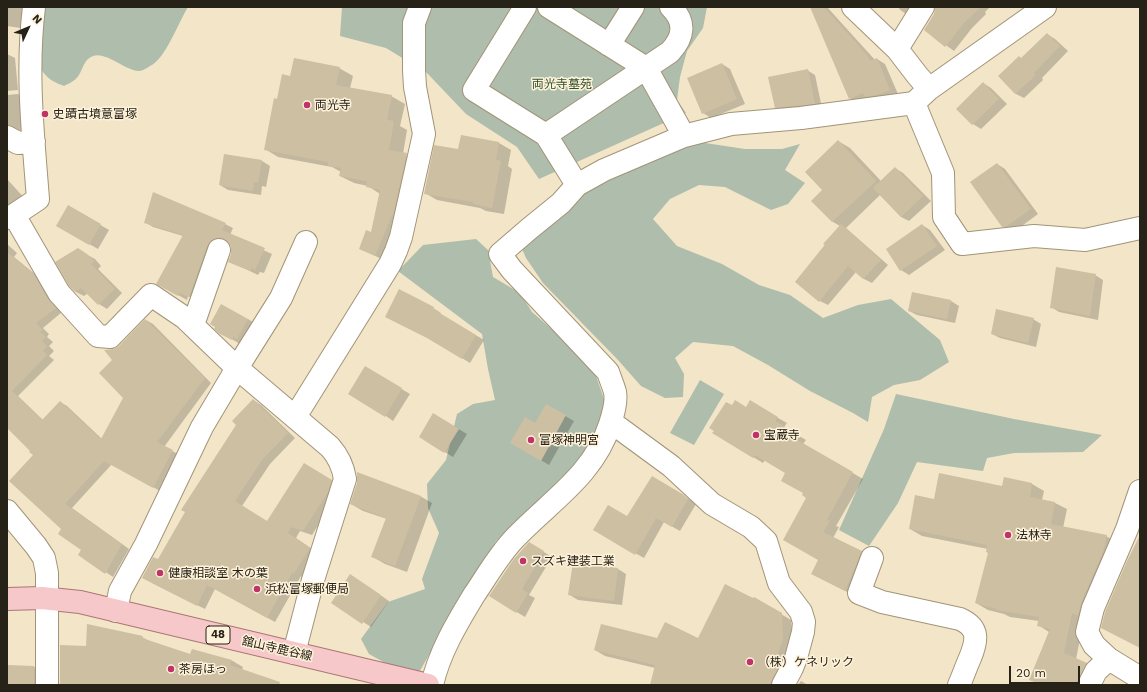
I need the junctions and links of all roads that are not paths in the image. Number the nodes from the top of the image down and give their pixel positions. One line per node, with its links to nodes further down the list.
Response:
1 (34, 7): 17 (street)
2 (420, 7): 25 (street)
3 (525, 7): 14 (street)
4 (548, 7): 10 (street)
5 (633, 7): 10 (street)
6 (671, 7): 12 (street)
7 (853, 7): 11 (street)
8 (923, 7): 11 (street)
9 (1045, 7): 13 (street)
10 (609, 45): 12 (street)
11 (897, 48): 13 (street)
12 (646, 68): 14 (street); 15 (street)
13 (922, 96): 15 (street); 20 (street)
14 (546, 135): 18 (street)
15 (684, 136): 18 (street)
16 (7, 137): 17 (street)
17 (34, 142): 19 (street)
18 (577, 185): 26 (street)
19 (10, 217): 23 (street)
20 (1140, 228)
21 (306, 242): 24 (street)
22 (219, 250): 23 (street)
23 (193, 325): 24 (street)
24 (237, 368): 25 (street); 32 (street)
25 (295, 417): 33 (street)
26 (611, 422): 38 (street); 39 (street)
27 (1140, 492): 34 (street)
28 (7, 511): 30 (street)
29 (872, 558): 40 (street)
30 (47, 598): 31 (main road, 舘山寺鹿谷線 / 48); 32 (main road, 舘山寺鹿谷線 / 48); 36 (street)
31 (7, 599)
32 (116, 611): 33 (main road, 舘山寺鹿谷線 / 48)
33 (294, 653): 37 (main road, 舘山寺鹿谷線 / 48)
34 (1109, 660): 35 (street); 41 (street)
35 (1140, 678)
36 (47, 685)
37 (428, 685)
38 (432, 685)
39 (783, 685)
40 (959, 685)
41 (1089, 685)

